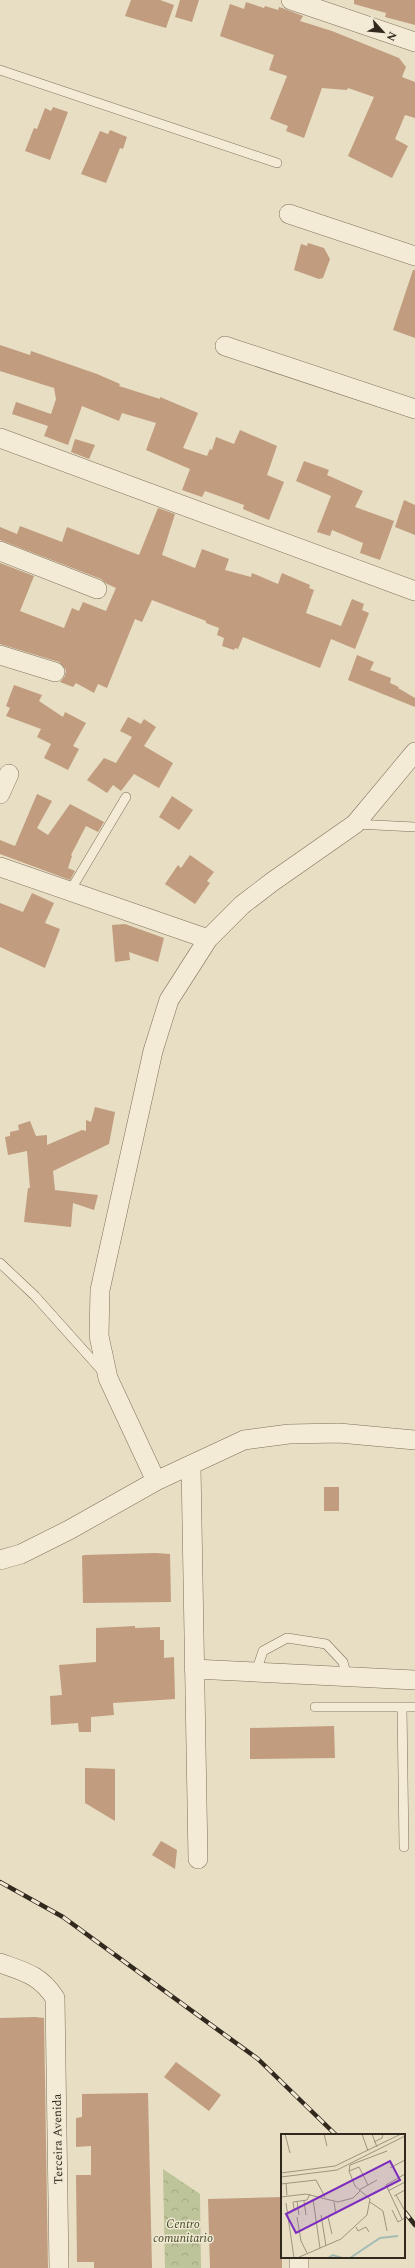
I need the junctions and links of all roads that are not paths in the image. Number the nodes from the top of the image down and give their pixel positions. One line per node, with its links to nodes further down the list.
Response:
1 (290, 0): 2 (street)
2 (415, 42)
3 (0, 70): 4 (lane)
4 (277, 163)
5 (289, 214): 6 (street)
6 (415, 256)
7 (225, 346): 8 (street)
8 (415, 409)
9 (0, 438): 12 (street)
10 (0, 551): 11 (street)
11 (97, 589)
12 (415, 590)
13 (0, 655): 14 (street)
14 (56, 672)
15 (415, 752): 19 (street)
16 (9, 774): 17 (street)
17 (0, 794)
18 (126, 797): 22 (lane)
19 (356, 824): 20 (lane); 23 (street)
20 (415, 827)
21 (0, 867): 22 (street)
22 (70, 892): 23 (street)
23 (208, 939): 25 (street)
24 (0, 1263): 25 (lane)
25 (108, 1378): 28 (street)
26 (415, 1440): 27 (street)
27 (191, 1466): 28 (street); 30 (street)
28 (156, 1481): 29 (street)
29 (0, 1560)
30 (194, 1669): 31 (street); 38 (street)
31 (256, 1672): 32 (street); 32 (lane)
32 (347, 1677): 33 (street)
33 (415, 1680)
34 (315, 1707): 35 (lane)
35 (402, 1707): 36 (lane); 37 (lane)
36 (415, 1707)
37 (404, 1847)
38 (198, 1859)
39 (0, 1963): 40 (street, Terceira Avenida)
40 (59, 2268)

